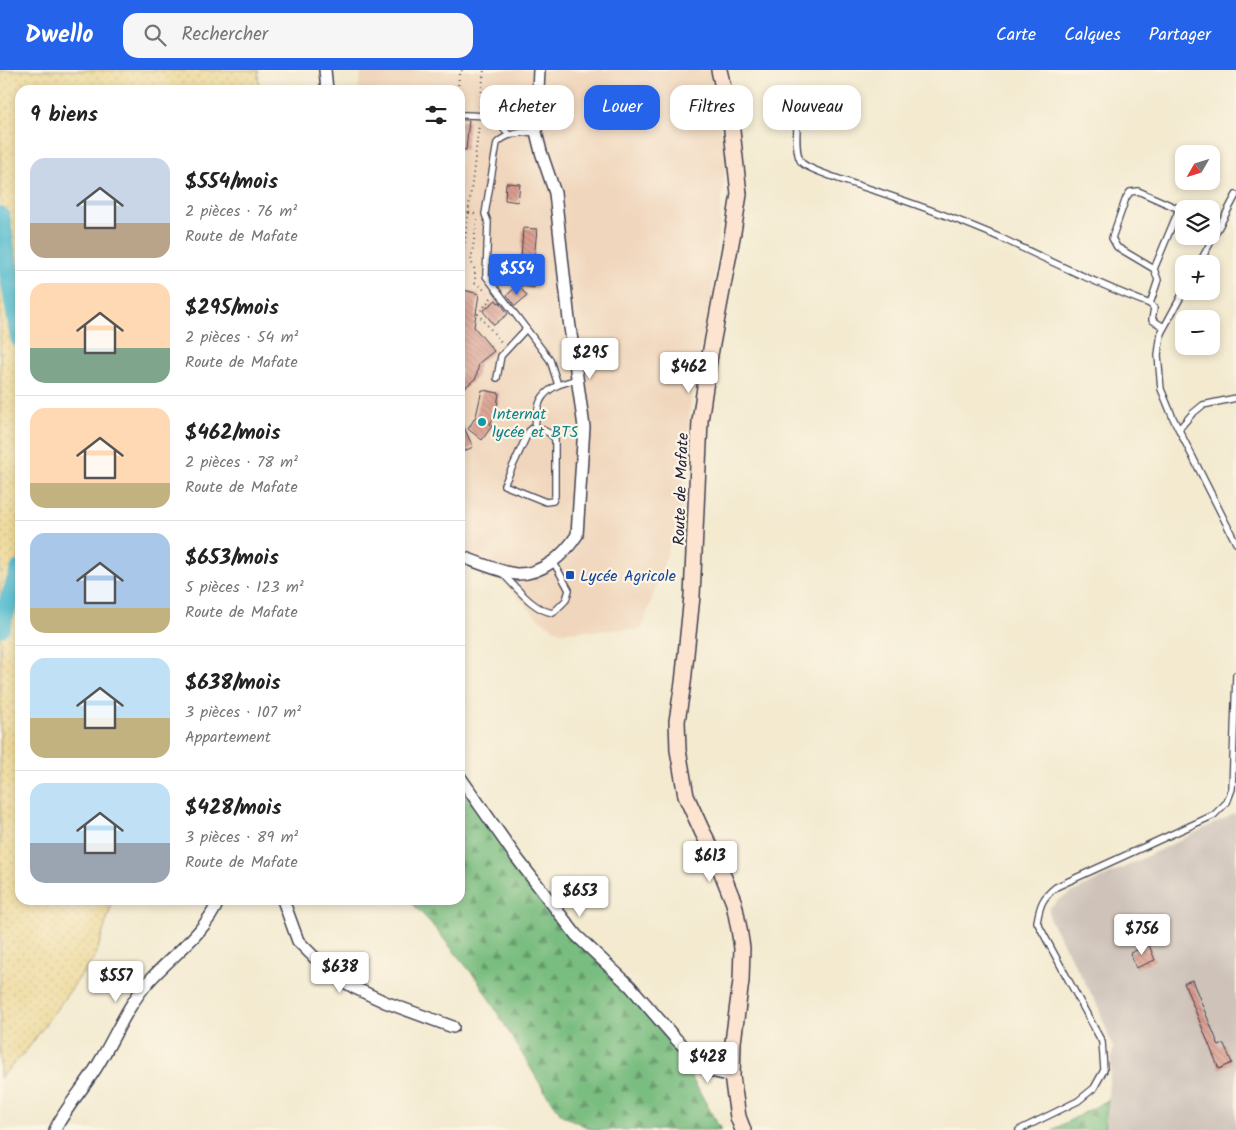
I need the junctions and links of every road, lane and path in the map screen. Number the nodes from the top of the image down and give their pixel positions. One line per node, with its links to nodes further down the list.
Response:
1 (325, 70): 6 (street)
2 (462, 70): 7 (path)
3 (484, 70): 8 (path)
4 (539, 70): 13 (street)
5 (719, 70): 38 (main road, Route de Mafate)
6 (326, 85)
7 (458, 85)
8 (483, 85)
9 (465, 115): 10 (lane)
10 (480, 115): 16 (path)
11 (505, 130): 14 (lane)
12 (797, 130): 20 (lane)
13 (536, 132): 14 (lane); 24 (street)
14 (509, 135): 22 (lane)
15 (1236, 195): 17 (lane)
16 (465, 240)
17 (1204, 255)
18 (1154, 269): 18 (lane); 20 (lane)
19 (1179, 300): 21 (lane)
20 (1150, 304): 21 (lane)
21 (1164, 327): 28 (lane)
22 (526, 330): 23 (lane); 25 (lane)
23 (497, 378)
24 (577, 379): 25 (lane); 31 (street)
25 (558, 385): 27 (lane)
26 (1236, 398): 28 (lane)
27 (535, 426): 27 (lane)
28 (1179, 430): 29 (lane)
29 (1236, 543)
30 (465, 558): 32 (street)
31 (553, 561): 32 (street); 32 (lane)
32 (498, 569)
33 (1236, 675): 43 (lane)
34 (465, 784): 39 (street)
35 (216, 905): 41 (street)
36 (285, 905): 37 (street)
37 (453, 1027)
38 (733, 1051): 39 (street); 40 (main road, Route de Mafate)
39 (698, 1060): 40 (street)
40 (732, 1076): 42 (main road, Route de Mafate)
41 (55, 1130)
42 (743, 1130)
43 (1019, 1130)

